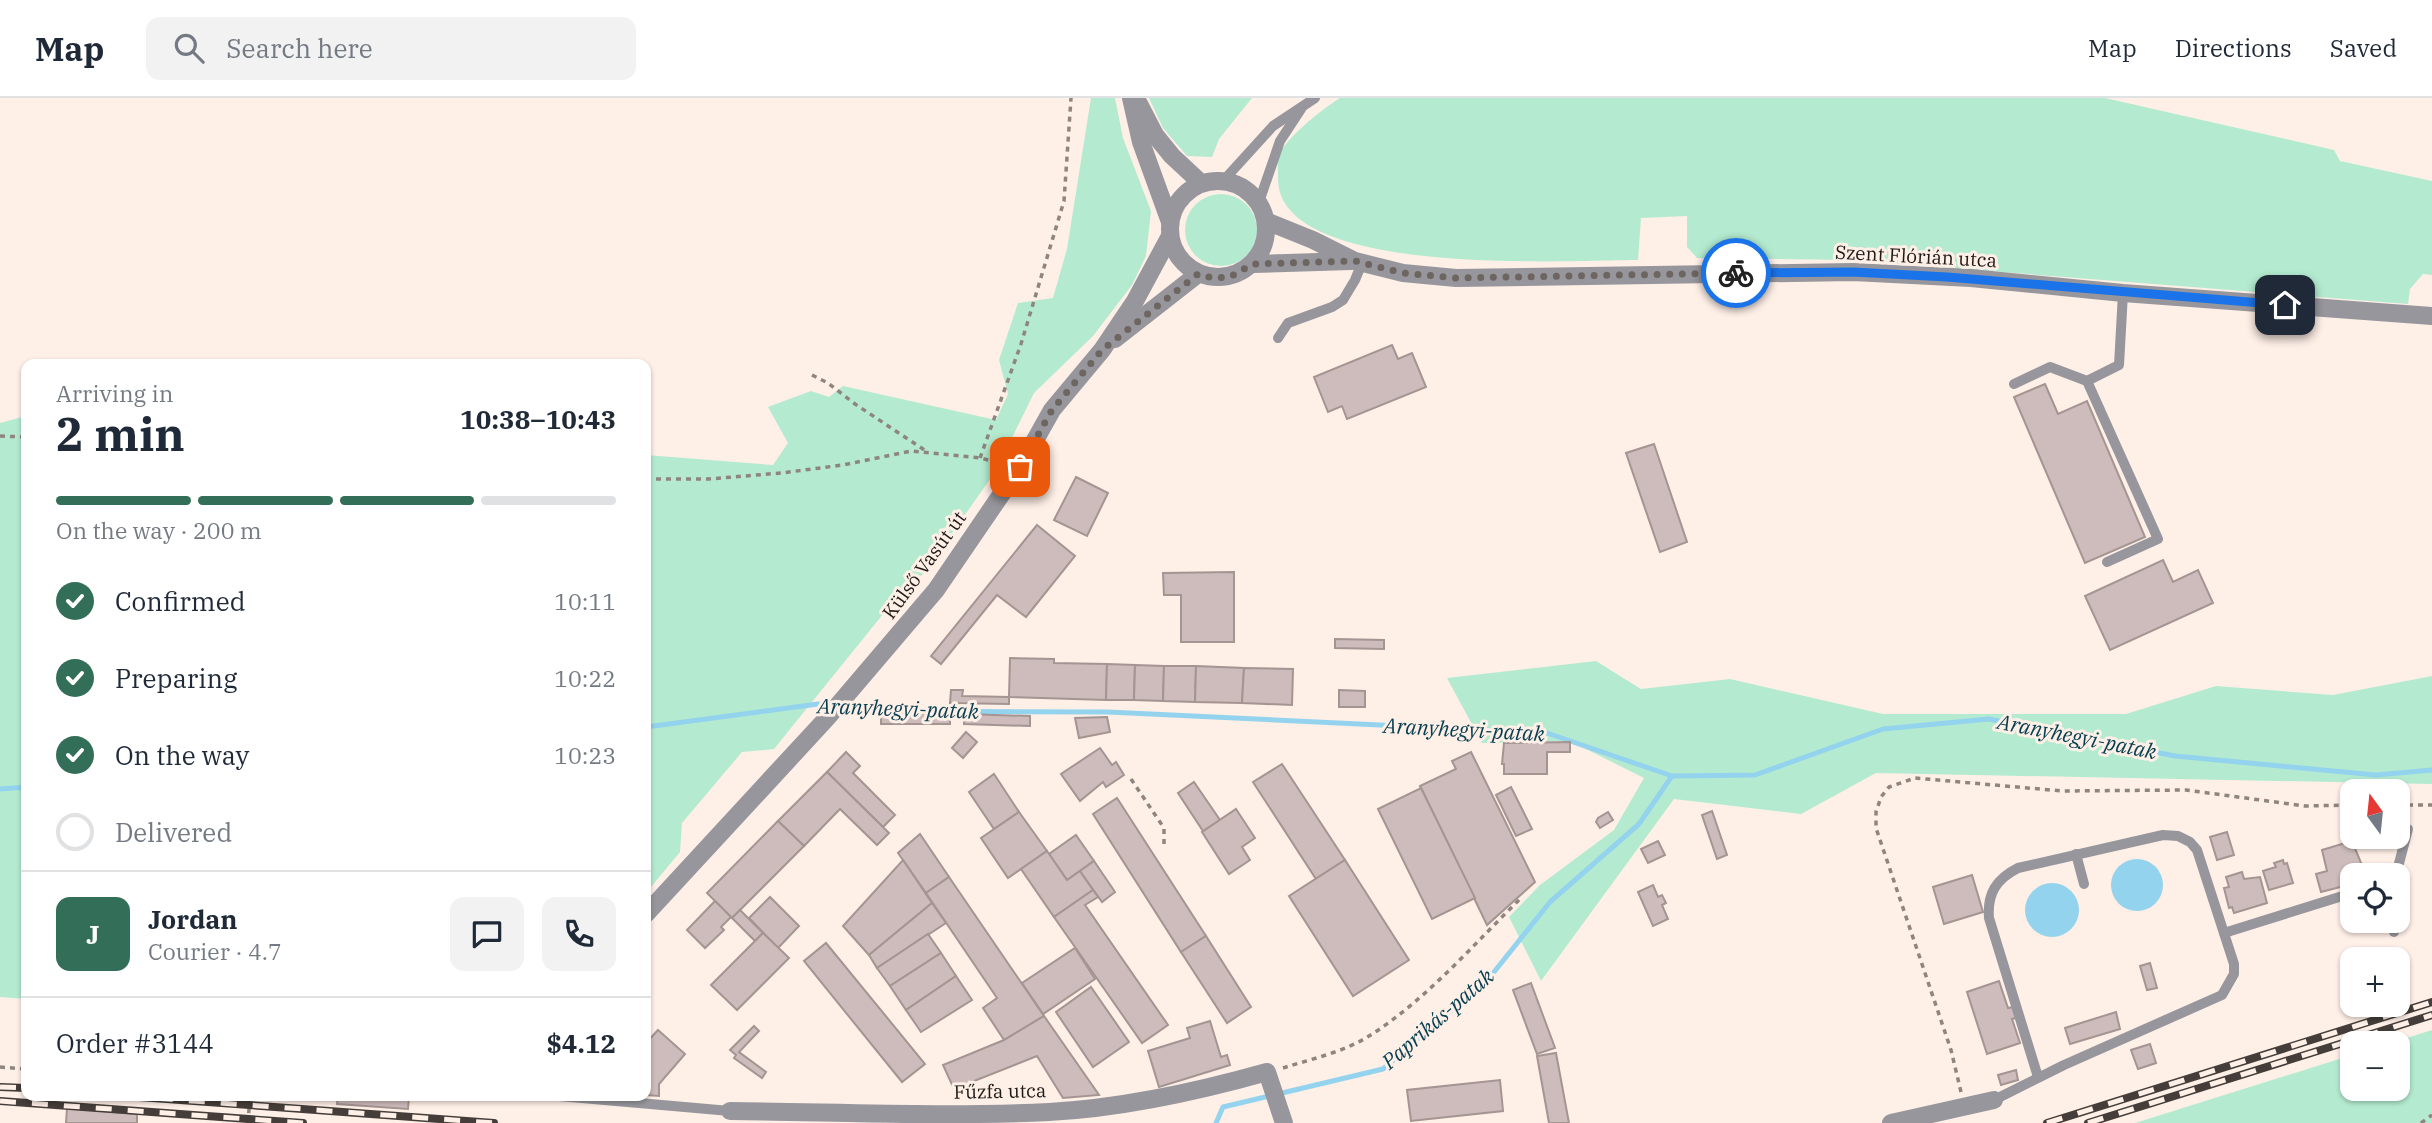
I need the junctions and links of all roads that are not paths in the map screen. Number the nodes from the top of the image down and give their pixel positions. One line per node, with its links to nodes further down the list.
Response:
1 (1133, 98): 4 (street); 7 (street)
2 (1310, 101): 3 (lane); 5 (lane)
3 (1223, 181): 4 (street); 5 (street)
4 (1201, 183): 7 (street)
5 (1259, 202): 6 (street)
6 (1266, 220): 8 (street, Szent Flórián utca); 9 (street)
7 (1170, 229): 10 (street); 14 (street, Külső Vasút út)
8 (1359, 262): 9 (street, Szent Flórián utca); 11 (street, Szent Flórián utca); 13 (lane)
9 (1253, 264): 10 (street)
10 (1198, 274): 14 (street, Külső Vasút út)
11 (2123, 293): 12 (street, Szent Flórián utca); 15 (lane)
12 (2432, 316)
13 (1278, 338)
14 (1102, 350): 21 (street, Külső Vasút út)
15 (2087, 381): 16 (lane); 17 (lane)
16 (2014, 384)
17 (2107, 562)
18 (2076, 854): 19 (lane); 22 (lane); 23 (lane)
19 (2084, 884)
20 (2340, 897): 22 (lane)
21 (651, 909)
22 (2224, 933): 23 (lane)
23 (2038, 1077): 24 (lane)
24 (1994, 1100): 28 (street)
25 (616, 1101): 26 (lane)
26 (730, 1111): 27 (street, Fűzfa utca)
27 (1282, 1119)
28 (1891, 1123)

